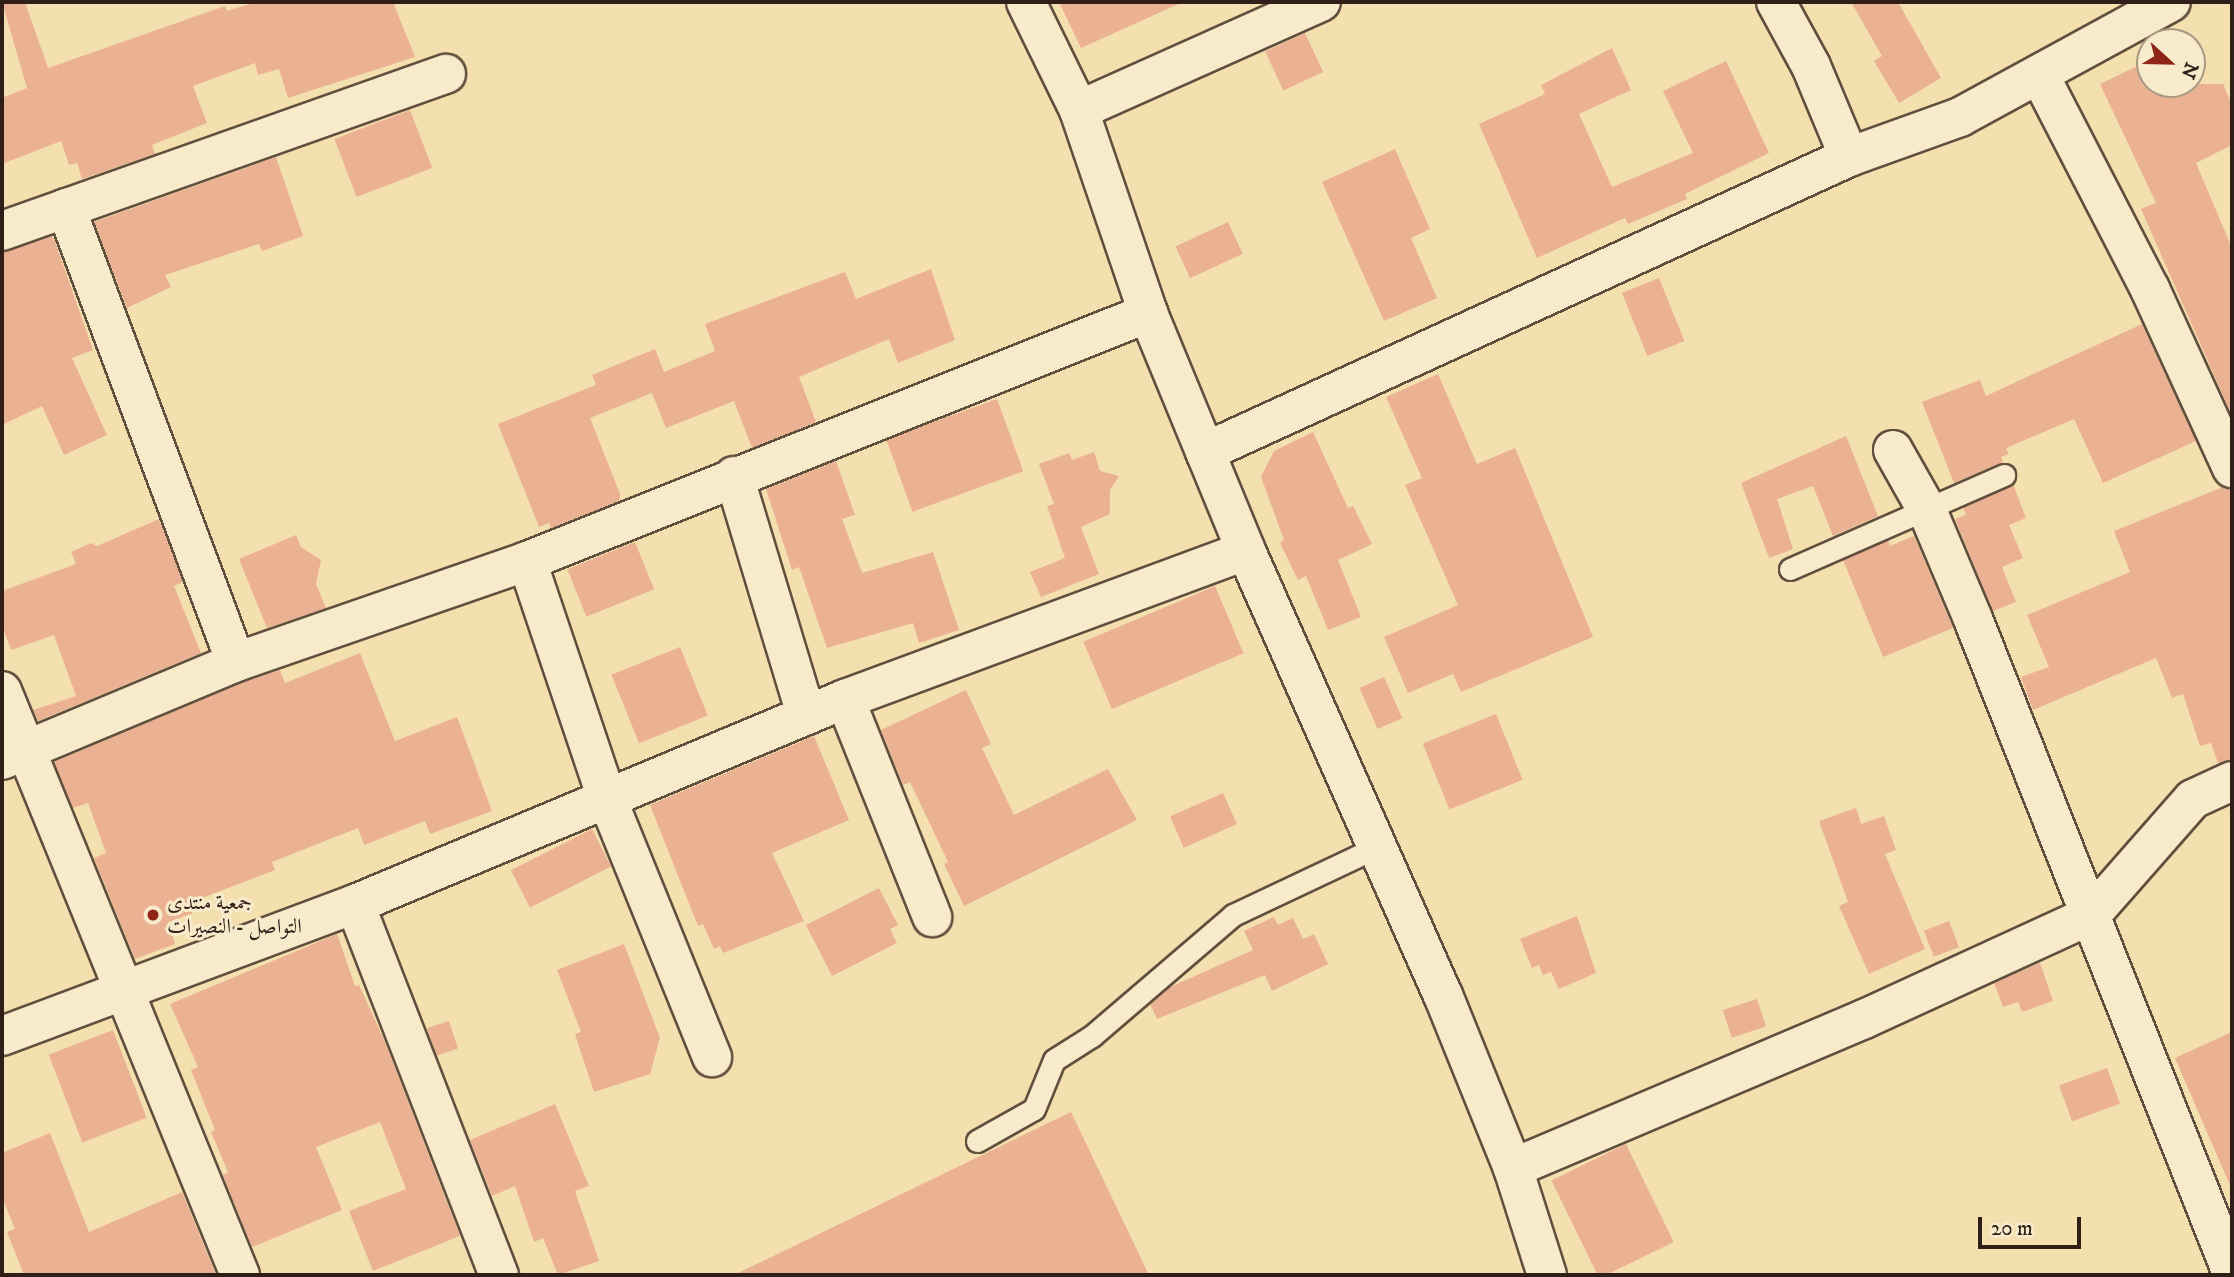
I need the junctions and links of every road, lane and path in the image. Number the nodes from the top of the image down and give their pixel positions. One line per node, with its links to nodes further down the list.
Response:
1 (1026, 2): 7 (street)
2 (1321, 2): 7 (street)
3 (1776, 2): 8 (street)
4 (2171, 2): 6 (street)
5 (446, 74): 9 (street)
6 (2040, 76): 8 (street); 14 (street)
7 (1079, 110): 11 (street)
8 (1849, 156): 13 (street)
9 (66, 208): 10 (street); 21 (street)
10 (2, 231)
11 (1148, 313): 13 (street); 16 (street)
12 (1892, 450): 17 (street)
13 (1205, 452): 18 (street)
14 (2232, 468)
15 (2004, 475): 17 (lane)
16 (734, 476): 19 (street); 24 (street)
17 (1927, 510): 20 (lane); 30 (street)
18 (1246, 551): 23 (street); 28 (street)
19 (527, 561): 21 (street); 27 (street)
20 (1790, 569)
21 (236, 662): 25 (street)
22 (2, 691): 25 (street)
23 (845, 699): 24 (street); 31 (street)
24 (806, 715): 27 (street)
25 (14, 756): 32 (street)
26 (2232, 781): 30 (street)
27 (606, 796): 29 (street); 34 (street)
28 (1375, 848): 35 (lane); 36 (street)
29 (355, 904): 32 (street); 39 (street)
30 (2091, 915): 36 (street); 37 (street)
31 (932, 917)
32 (123, 989): 33 (street); 38 (street)
33 (2, 1036)
34 (712, 1057)
35 (977, 1141)
36 (1513, 1168): 40 (street)
37 (2232, 1273)
38 (240, 1275)
39 (499, 1275)
40 (1547, 1275)

